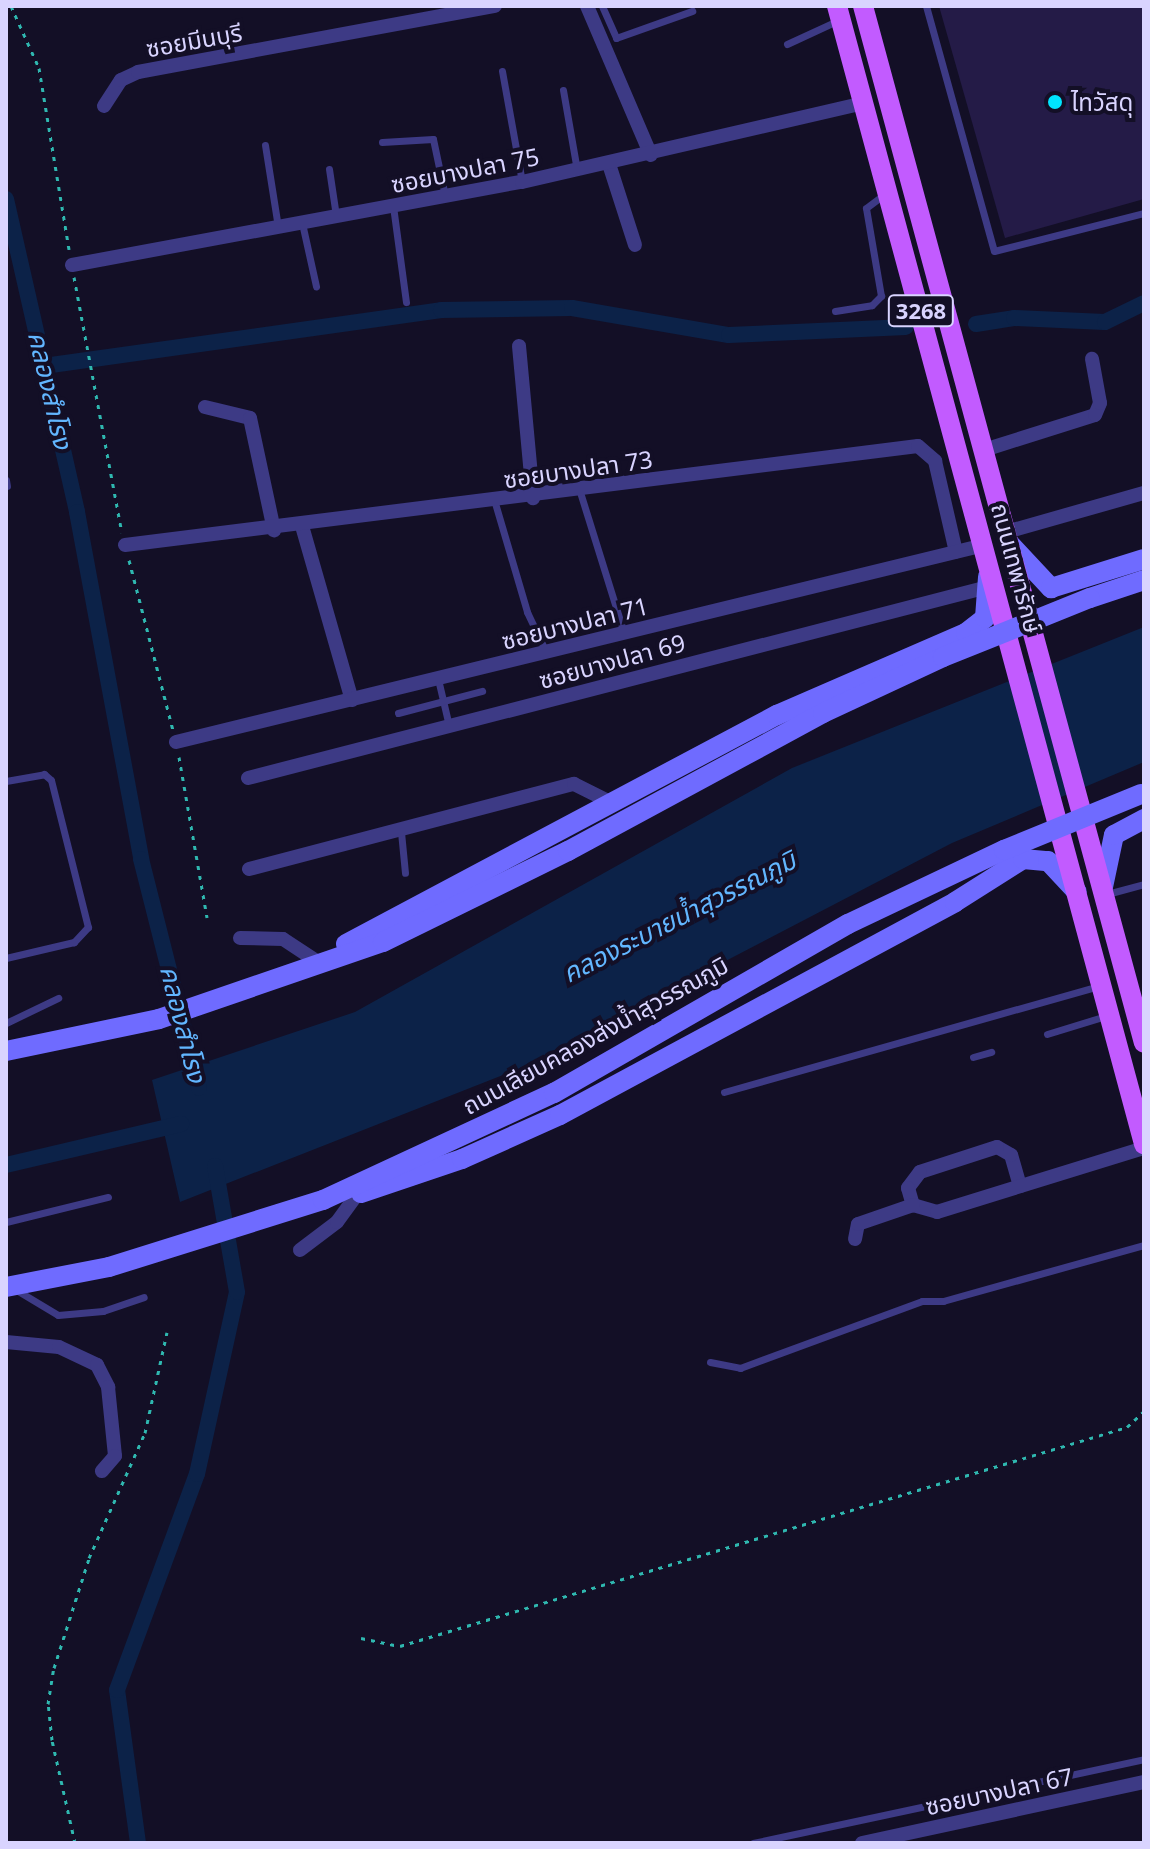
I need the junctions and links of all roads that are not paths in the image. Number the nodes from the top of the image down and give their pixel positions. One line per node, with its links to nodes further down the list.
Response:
1 (495, 6): 12 (street, ซอยมีนบุรี)
2 (587, 6): 15 (street)
3 (602, 6): 6 (lane)
4 (863, 6): 35 (main road, ถนนเทพารักษ์ / 3268)
5 (926, 6): 23 (lane)
6 (692, 11)
7 (839, 13): 8 (lane); 11 (main road, ถนนเทพารักษ์ / 3268)
8 (787, 44)
9 (502, 71): 19 (lane)
10 (563, 90): 18 (lane)
11 (864, 103): 15 (street, ซอยบางปลา 75); 20 (main road, ถนนเทพารักษ์ / 3268)
12 (104, 106)
13 (382, 142): 21 (lane)
14 (265, 145): 26 (lane)
15 (651, 155): 16 (street, ซอยบางปลา 75)
16 (609, 164): 18 (street, ซอยบางปลา 75); 27 (street)
17 (329, 169): 24 (lane)
18 (577, 170): 19 (street, ซอยบางปลา 75)
19 (522, 182): 21 (street, ซอยบางปลา 75)
20 (888, 192): 31 (lane); 45 (main road, ถนนเทพารักษ์ / 3268)
21 (445, 196): 22 (street, ซอยบางปลา 75)
22 (393, 206): 24 (street, ซอยบางปลา 75); 30 (lane)
23 (1144, 213)
24 (336, 216): 25 (street, ซอยบางปลา 75)
25 (302, 223): 26 (street, ซอยบางปลา 75); 29 (lane)
26 (278, 227): 28 (street, ซอยบางปลา 75)
27 (635, 245)
28 (72, 265)
29 (316, 286)
30 (406, 302)
31 (835, 311)
32 (519, 346): 38 (street)
33 (1092, 359): 35 (street)
34 (205, 407): 41 (street)
35 (984, 450): 42 (main road, ถนนเทพารักษ์ / 3268)
36 (580, 492): 38 (street, ซอยบางปลา 73); 44 (street, ซอยบางปลา 73); 49 (lane)
37 (1144, 493): 42 (street)
38 (533, 498): 39 (street, ซอยบางปลา 73)
39 (495, 503): 40 (street, ซอยบางปลา 73); 50 (lane)
40 (302, 526): 41 (street, ซอยบางปลา 73); 53 (street)
41 (274, 530): 43 (street, ซอยบางปลา 73)
42 (1007, 538): 46 (main road); 67 (main road, ถนนเทพารักษ์ / 3268, bridge)
43 (125, 545)
44 (956, 552): 45 (street, ซอยบางปลา 71); 49 (street, ซอยบางปลา 71)
45 (986, 552): 48 (main road); 68 (main road, ถนนเทพารักษ์ / 3268, bridge)
46 (1144, 559)
47 (1144, 580): 71 (main road, bridge)
48 (988, 587): 56 (street, ซอยบางปลา 69); 61 (main road)
49 (624, 633): 50 (street, ซอยบางปลา 71)
50 (546, 652): 51 (street, ซอยบางปลา 71)
51 (438, 679): 53 (street, ซอยบางปลา 71); 54 (lane)
52 (482, 691): 54 (lane)
53 (352, 700): 57 (street, ซอยบางปลา 71)
54 (443, 701): 55 (lane); 56 (lane)
55 (398, 713)
56 (449, 726): 58 (street, ซอยบางปลา 69)
57 (176, 742)
58 (248, 778)
59 (6, 781): 70 (lane)
60 (1144, 793): 86 (main road, ถนนเลียบคลองส่งน้ำสุวรรณภูมิ, bridge)
61 (612, 803): 63 (street); 71 (main road)
62 (1144, 819): 67 (main road)
63 (401, 832): 64 (street); 65 (lane)
64 (249, 869)
65 (405, 873)
66 (1144, 884): 67 (lane)
67 (1104, 891): 77 (main road, ถนนเทพารักษ์ / 3268)
68 (1080, 895): 72 (main road, ถนนเทพารักษ์ / 3268); 84 (main road)
69 (240, 938): 71 (street)
70 (6, 958)
71 (302, 971): 78 (main road)
72 (1103, 984): 74 (main road, ถนนเทพารักษ์ / 3268); 81 (lane)
73 (58, 998): 75 (lane)
74 (1111, 1014): 76 (lane); 82 (main road, ถนนเทพารักษ์ / 3268)
75 (6, 1023)
76 (1047, 1034)
77 (1144, 1043)
78 (6, 1051)
79 (991, 1052): 80 (lane)
80 (973, 1057)
81 (724, 1092)
82 (1144, 1146): 83 (street)
83 (1020, 1186): 87 (street); 87 (street)
84 (358, 1193): 86 (main road); 91 (street)
85 (108, 1197): 88 (lane)
86 (328, 1198): 92 (main road, ถนนเลียบคลองส่งน้ำสุวรรณภูมิ)
87 (913, 1205): 89 (street)
88 (6, 1222)
89 (855, 1239)
90 (1144, 1245): 95 (lane)
91 (300, 1250)
92 (9, 1287): 93 (lane)
93 (144, 1297)
94 (6, 1342): 96 (street)
95 (710, 1362)
96 (102, 1471)
97 (1144, 1759): 99 (lane)
98 (1144, 1782): 100 (street, ซอยบางปลา 67)
99 (753, 1843)
100 (862, 1843)

